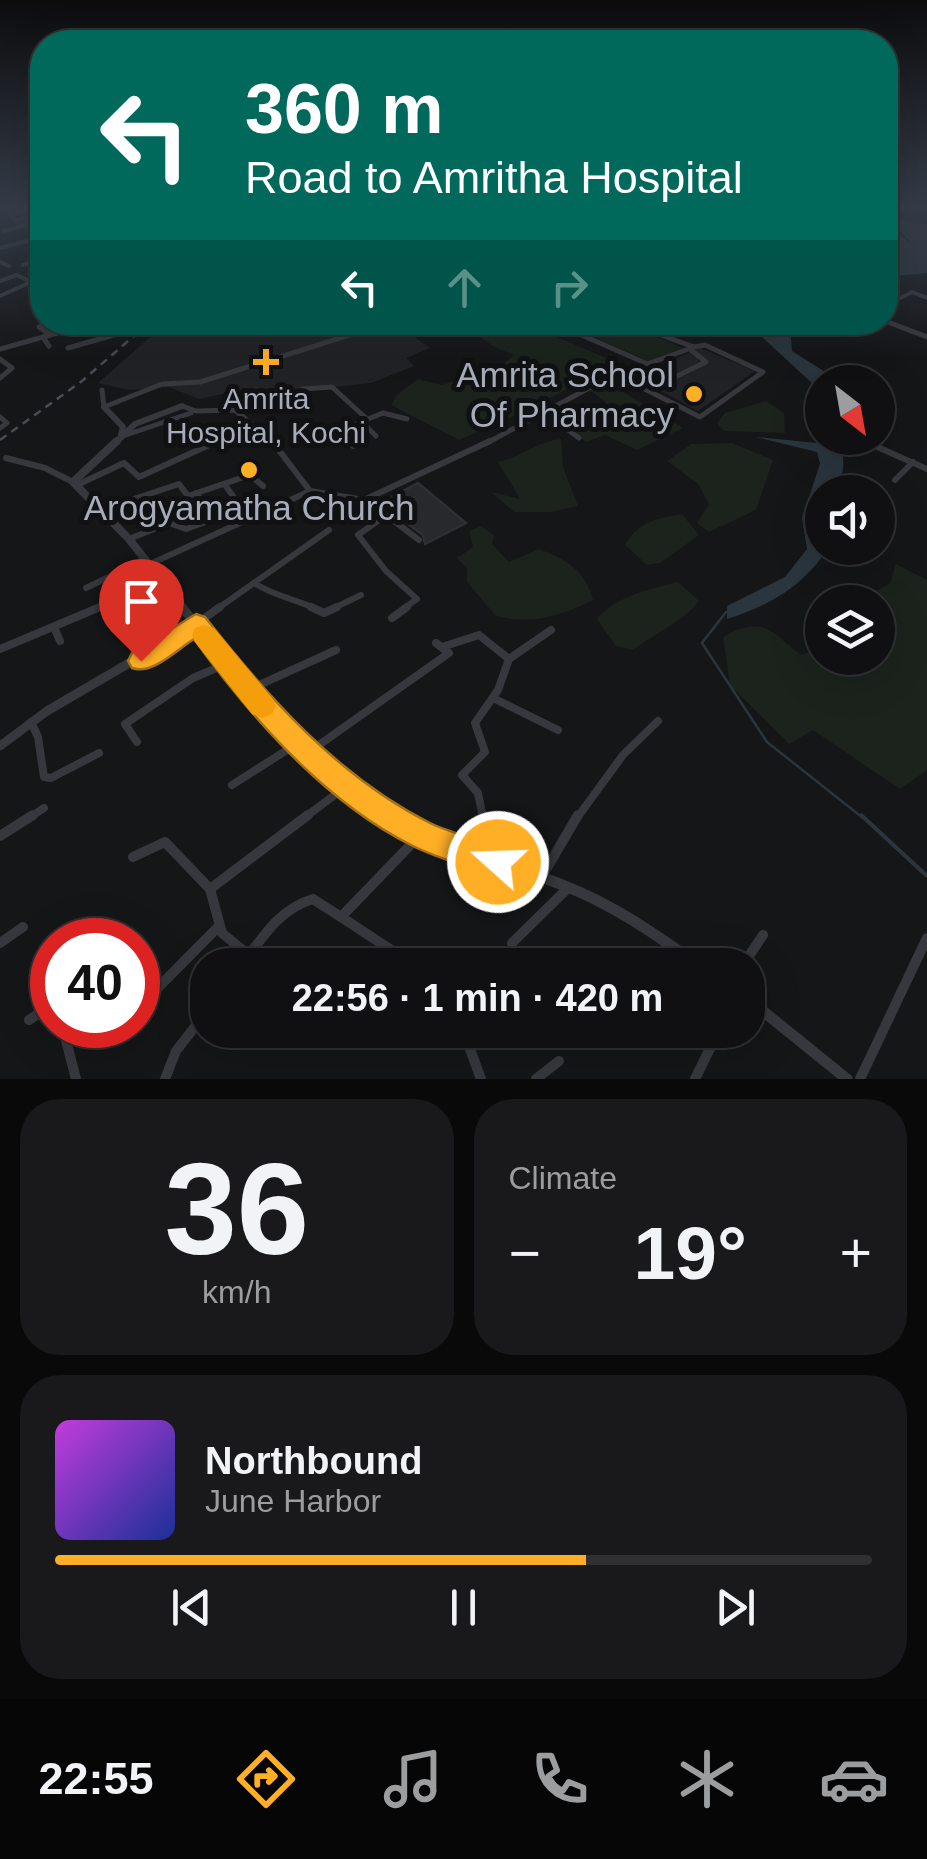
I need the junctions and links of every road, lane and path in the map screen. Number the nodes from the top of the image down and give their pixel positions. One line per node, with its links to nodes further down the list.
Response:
1 (30, 261): 3 (street)
2 (0, 262): 4 (street)
3 (23, 265)
4 (9, 266)
5 (30, 279): 6 (street)
6 (0, 281)
7 (30, 281): 8 (street)
8 (0, 296)
9 (927, 298): 10 (street)
10 (898, 299)
11 (898, 326): 18 (street)
12 (50, 335): 17 (street)
13 (114, 335): 20 (street)
14 (351, 335): 30 (street)
15 (582, 335): 24 (street)
16 (658, 335): 21 (street)
17 (46, 336): 19 (street); 22 (street)
18 (927, 338)
19 (50, 346)
20 (68, 348)
21 (692, 348): 24 (street); 25 (street); 26 (street)
22 (0, 349)
23 (0, 359): 27 (street)
24 (650, 364): 25 (street)
25 (618, 375): 33 (street)
26 (677, 376)
27 (0, 378)
28 (102, 390): 30 (street)
29 (182, 406): 32 (street); 38 (street)
30 (104, 407): 38 (street)
31 (235, 410): 32 (street); 36 (street); 52 (street)
32 (192, 412): 38 (street)
33 (545, 413): 40 (street); 55 (street)
34 (0, 417): 37 (street)
35 (407, 418): 36 (street)
36 (364, 420): 39 (street); 42 (street)
37 (0, 428)
38 (121, 435): 49 (street)
39 (376, 436)
40 (578, 438)
41 (209, 445): 49 (street)
42 (352, 446)
43 (895, 455): 45 (street)
44 (6, 458): 49 (street)
45 (912, 462): 46 (street); 48 (street)
46 (927, 469)
47 (250, 475): 50 (street); 51 (street)
48 (895, 480)
49 (75, 484): 57 (street)
50 (226, 485): 53 (street); 54 (street)
51 (262, 486)
52 (310, 491): 55 (street); 63 (street)
53 (196, 494): 56 (street); 57 (street)
54 (233, 496)
55 (364, 500): 58 (street)
56 (206, 508)
57 (100, 510): 61 (street)
58 (386, 515): 62 (street); 68 (street)
59 (220, 518): 61 (street)
60 (329, 530): 65 (street)
61 (129, 539): 63 (street)
62 (419, 540)
63 (148, 562): 64 (street); 66 (street)
64 (162, 579): 69 (street); 70 (street)
65 (254, 583): 67 (street); 69 (street)
66 (86, 588)
67 (361, 595)
68 (392, 618)
69 (196, 624): 76 (street); 79 (street)
70 (54, 627): 72 (street); 73 (street)
71 (551, 630): 75 (street)
72 (60, 641)
73 (0, 649)
74 (336, 650): 77 (street)
75 (509, 659): 78 (street); 85 (street)
76 (226, 664): 77 (street); 82 (street)
77 (247, 691): 83 (street)
78 (493, 698): 81 (street); 92 (street)
79 (30, 721): 84 (street); 86 (street)
80 (658, 721): 94 (street)
81 (558, 730)
82 (138, 742)
83 (298, 743): 85 (street); 88 (street)
84 (0, 746)
85 (309, 752): 87 (street)
86 (99, 754)
87 (348, 785): 90 (street); 96 (street)
88 (232, 786)
89 (44, 808): 91 (street)
90 (421, 834): 92 (street); 97 (street)
91 (0, 836)
92 (471, 851): 94 (street)
93 (132, 856): 96 (street)
94 (541, 878): 95 (street)
95 (568, 888): 103 (street); 107 (street)
96 (210, 889): 98 (street)
97 (340, 916): 105 (street); 106 (street)
98 (219, 926): 104 (street); 109 (street)
99 (23, 927): 102 (street)
100 (764, 935): 108 (street)
101 (927, 938): 122 (street)
102 (0, 943)
103 (512, 943)
104 (236, 948)
105 (256, 948)
106 (388, 948)
107 (674, 948)
108 (755, 948)
109 (160, 986)
110 (765, 1013): 121 (street)
111 (190, 1034): 117 (street)
112 (68, 1048): 116 (street)
113 (469, 1048): 118 (street)
114 (710, 1048): 120 (street)
115 (559, 1061): 119 (street)
116 (76, 1079)
117 (165, 1079)
118 (480, 1079)
119 (536, 1079)
120 (695, 1079)
121 (848, 1079)
122 (860, 1079)

